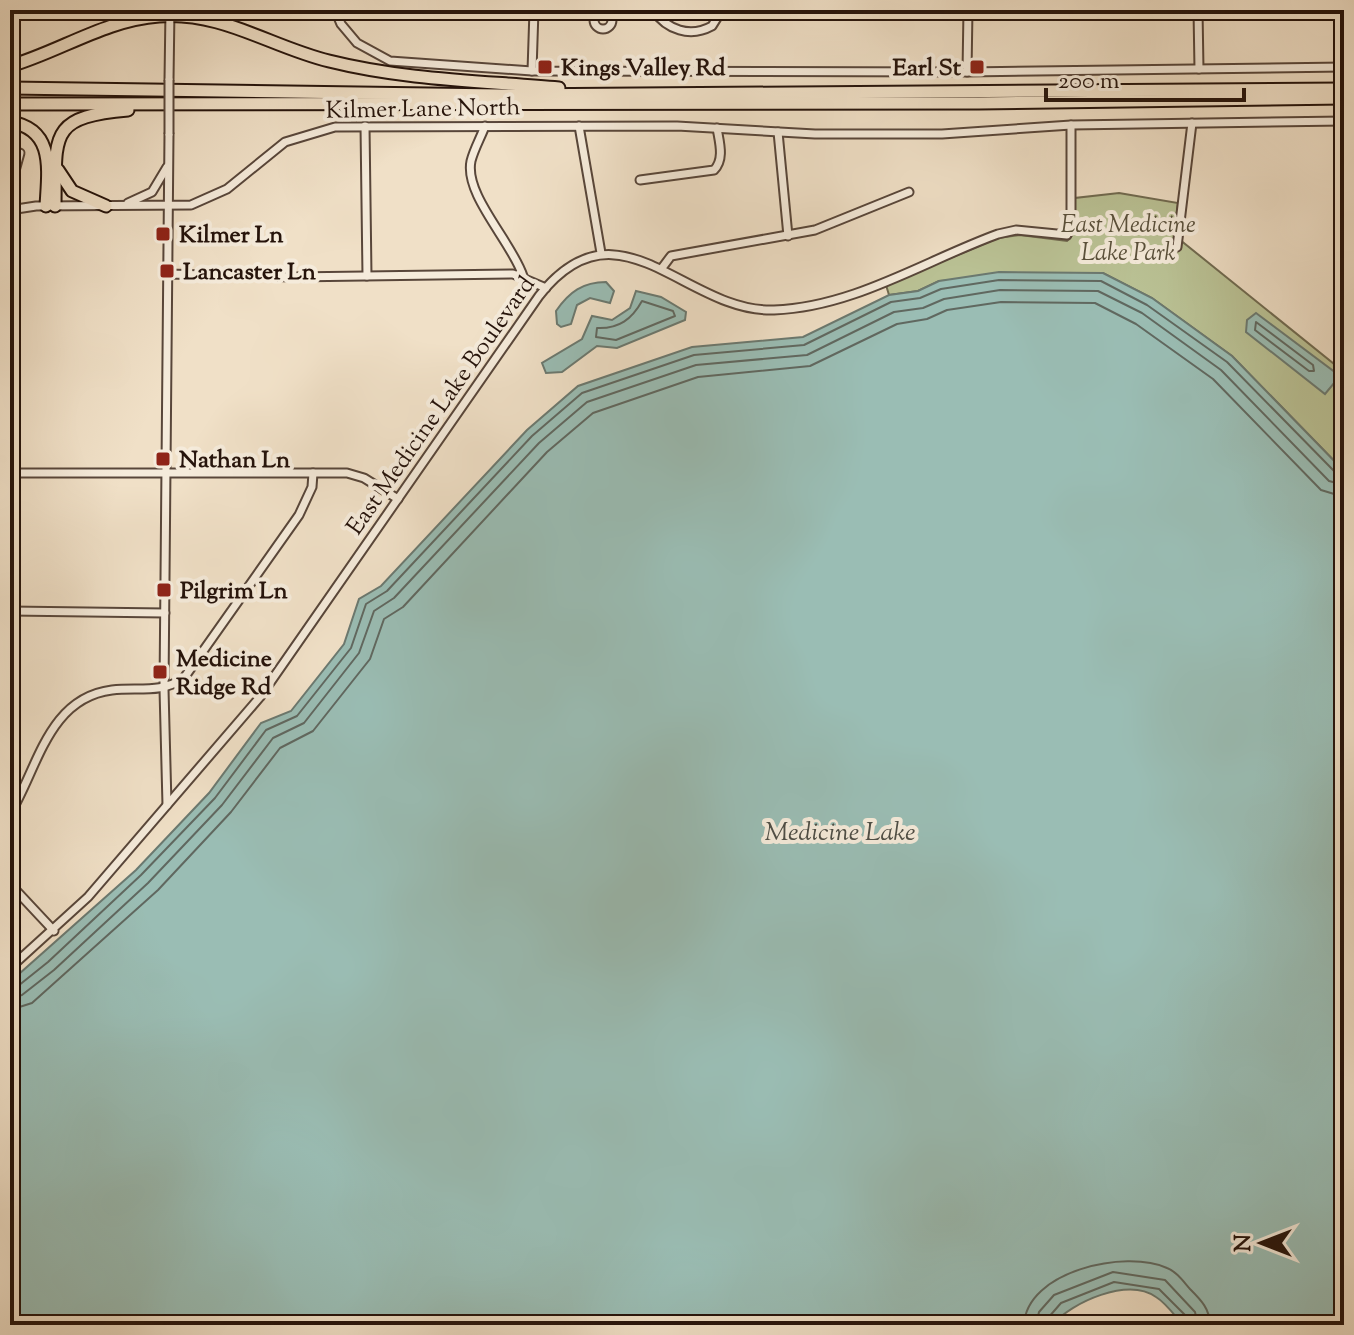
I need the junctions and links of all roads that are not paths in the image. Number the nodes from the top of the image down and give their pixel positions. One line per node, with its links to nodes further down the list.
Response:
1 (335, 10): 11 (street)
2 (534, 10): 11 (street)
3 (653, 10): 4 (street)
4 (722, 10)
5 (968, 10): 12 (street)
6 (1198, 10): 10 (street)
7 (170, 13): 8 (highway); 15 (highway); 30 (street, bridge)
8 (10, 66)
9 (1344, 67): 10 (street)
10 (1199, 69): 12 (street)
11 (532, 71): 12 (street)
12 (967, 72)
13 (10, 88): 15 (highway)
14 (1344, 89): 15 (highway)
15 (623, 94)
16 (1344, 98): 18 (highway)
17 (10, 104): 18 (highway)
18 (200, 104): 29 (highway)
19 (1344, 121): 21 (street, Kilmer Lane North)
20 (10, 122): 34 (highway)
21 (1192, 123): 22 (street, Kilmer Lane North); 39 (street)
22 (1071, 125): 27 (street, Kilmer Lane North); 41 (street)
23 (365, 126): 24 (street, Kilmer Lane North); 36 (street, Kilmer Lane North); 43 (street)
24 (485, 126): 25 (street, Kilmer Lane North); 44 (street)
25 (579, 126): 26 (street, Kilmer Lane North); 40 (street)
26 (717, 128): 27 (street, Kilmer Lane North); 31 (street)
27 (778, 132): 38 (street)
28 (20, 153): 32 (street)
29 (56, 161): 34 (highway); 35 (highway)
30 (169, 161): 35 (street); 36 (street)
31 (640, 180)
32 (10, 189)
33 (909, 192): 38 (street)
34 (51, 206): 35 (street, Kilmer Lane North); 37 (street, Kilmer Lane North)
35 (112, 206): 36 (street, Kilmer Lane North)
36 (169, 206): 42 (street)
37 (10, 210)
38 (788, 236): 41 (street)
39 (1177, 247)
40 (601, 253): 41 (street); 45 (street, East Medicine Lake Boulevard)
41 (662, 268)
42 (168, 274): 43 (street); 47 (street)
43 (367, 276): 44 (street)
44 (523, 276): 45 (street)
45 (546, 288): 49 (street, East Medicine Lake Boulevard)
46 (10, 473): 47 (street)
47 (166, 473): 48 (street); 51 (street)
48 (313, 473): 49 (street); 52 (street)
49 (398, 499): 53 (street, East Medicine Lake Boulevard)
50 (10, 611): 51 (street)
51 (165, 613): 52 (street)
52 (164, 689): 53 (street); 54 (street)
53 (167, 805): 56 (street, East Medicine Lake Boulevard)
54 (10, 814)
55 (10, 884): 56 (street)
56 (54, 931): 57 (street, East Medicine Lake Boulevard)
57 (10, 968)

